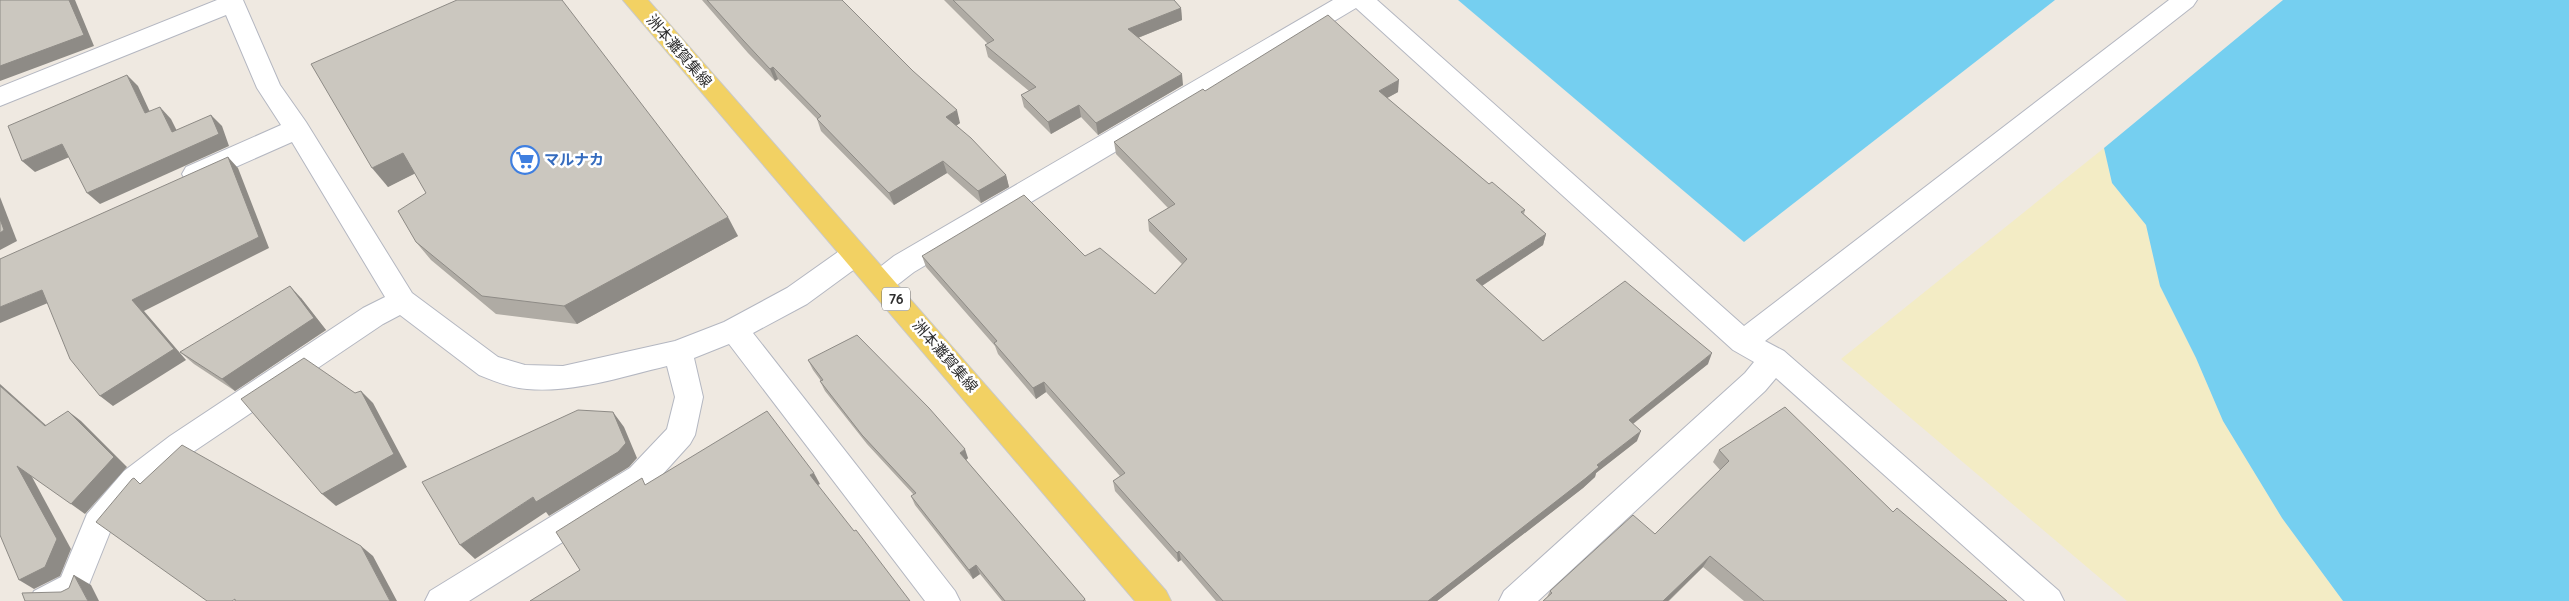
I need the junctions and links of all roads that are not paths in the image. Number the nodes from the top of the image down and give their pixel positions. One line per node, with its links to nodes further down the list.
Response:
1 (635, 0): 9 (main road, 洲本灘賀集線 / 76)
2 (1351, 0): 10 (street)
3 (1362, 0): 13 (street)
4 (2184, 0): 13 (street)
5 (231, 1): 6 (street); 7 (street)
6 (0, 97)
7 (296, 129): 8 (street); 11 (street)
8 (176, 183)
9 (854, 255): 10 (main road, 洲本灘賀集線 / 76); 12 (street)
10 (881, 282): 19 (main road, 洲本灘賀集線 / 76)
11 (402, 302): 14 (street); 16 (street)
12 (734, 330): 14 (street); 18 (street)
13 (1743, 342): 15 (street)
14 (678, 352): 17 (street)
15 (1774, 359): 20 (street); 21 (street)
16 (45, 601)
17 (441, 601)
18 (944, 601)
19 (1155, 601)
20 (1515, 601)
21 (2048, 601)

